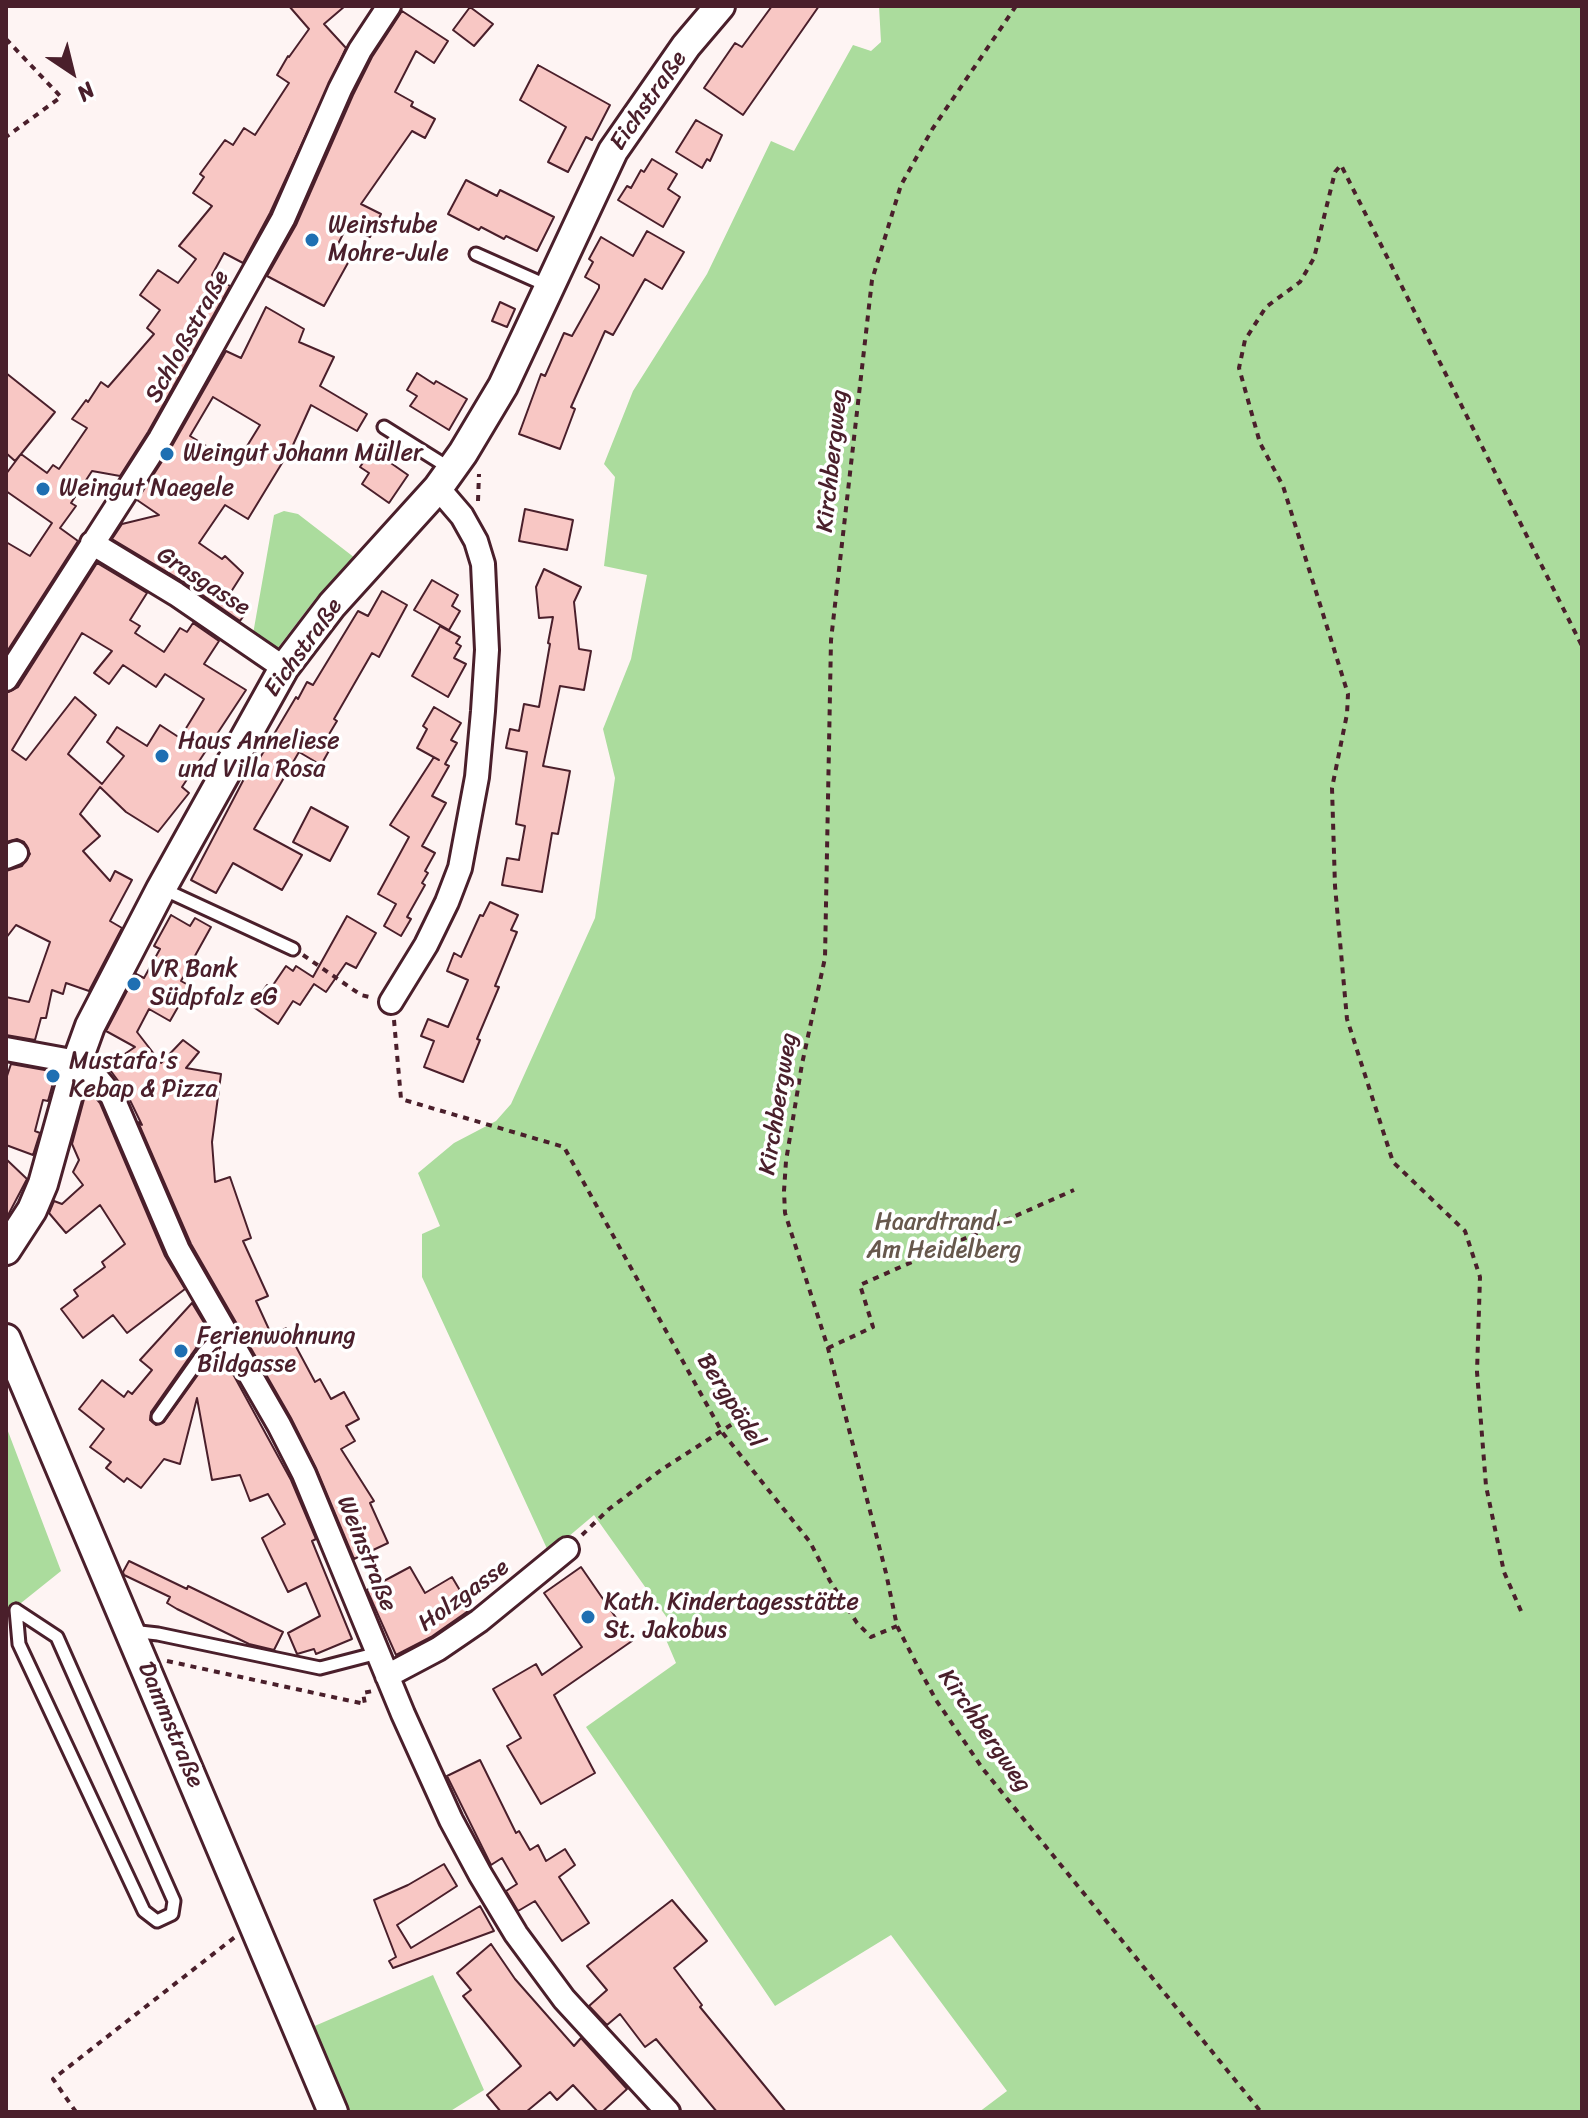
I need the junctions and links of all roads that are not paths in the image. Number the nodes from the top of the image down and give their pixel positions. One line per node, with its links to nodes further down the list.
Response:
1 (389, 6): 7 (street, Schloßstraße)
2 (717, 7): 4 (street, Eichstraße)
3 (476, 254): 4 (lane)
4 (549, 287): 6 (street, Eichstraße)
5 (384, 427): 6 (lane)
6 (444, 479): 8 (street, Eichstraße); 12 (street)
7 (92, 543): 8 (street, Grasgasse); 9 (street, Schloßstraße)
8 (284, 668): 10 (street, Eichstraße)
9 (6, 679)
10 (161, 889): 11 (lane); 14 (street, Eichstraße)
11 (293, 949)
12 (391, 1002)
13 (6, 1049): 14 (street)
14 (77, 1062): 15 (street, Eichstraße); 16 (street, Weinstraße)
15 (6, 1250)
16 (225, 1330): 18 (lane); 22 (street, Weinstraße)
17 (6, 1339): 21 (street, Dammstraße)
18 (158, 1417)
19 (567, 1549): 23 (street, Holzgasse)
20 (16, 1610): 20 (lane)
21 (136, 1644): 22 (lane); 24 (street, Dammstraße)
22 (378, 1653): 23 (street, Weinstraße)
23 (387, 1676): 25 (street, Weinstraße)
24 (333, 2112)
25 (668, 2112)

